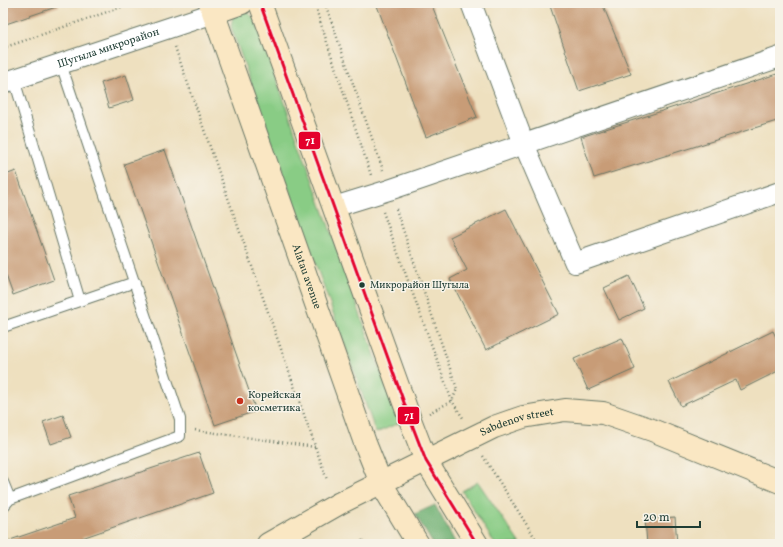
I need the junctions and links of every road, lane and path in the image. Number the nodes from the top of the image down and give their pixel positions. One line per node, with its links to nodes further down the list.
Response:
1 (133, 3): 8 (path)
2 (242, 3): 6 (main road)
3 (260, 3): 15 (main road)
4 (314, 3): 14 (path)
5 (471, 3): 12 (street)
6 (212, 8): 7 (street, Шугыла микрорайон); 29 (main road, Alatau avenue)
7 (168, 28): 10 (street, Шугыла микрорайон); 23 (path)
8 (3, 48)
9 (780, 58): 12 (street)
10 (61, 64): 11 (street, Шугыла микрорайон); 16 (lane)
11 (8, 81): 17 (lane)
12 (524, 144): 13 (street); 14 (street)
13 (780, 192)
14 (377, 194): 15 (street); 19 (path)
15 (334, 207): 25 (main road)
16 (135, 282): 17 (lane); 22 (lane)
17 (80, 301): 18 (lane)
18 (3, 327)
19 (452, 401): 20 (path); 21 (path)
20 (428, 413)
21 (464, 419)
22 (180, 428): 23 (path); 30 (lane)
23 (315, 447): 26 (path)
24 (481, 452): 36 (path)
25 (426, 461): 28 (main road, Sabdenov street); 29 (main road, Sabdenov street); 35 (main road)
26 (327, 480)
27 (3, 482): 30 (lane)
28 (780, 482)
29 (381, 483): 32 (main road, Sabdenov street); 34 (main road, Alatau avenue)
30 (6, 503)
31 (362, 540): 33 (path)
32 (268, 544)
33 (364, 544)
34 (418, 544)
35 (477, 544)
36 (539, 544)

